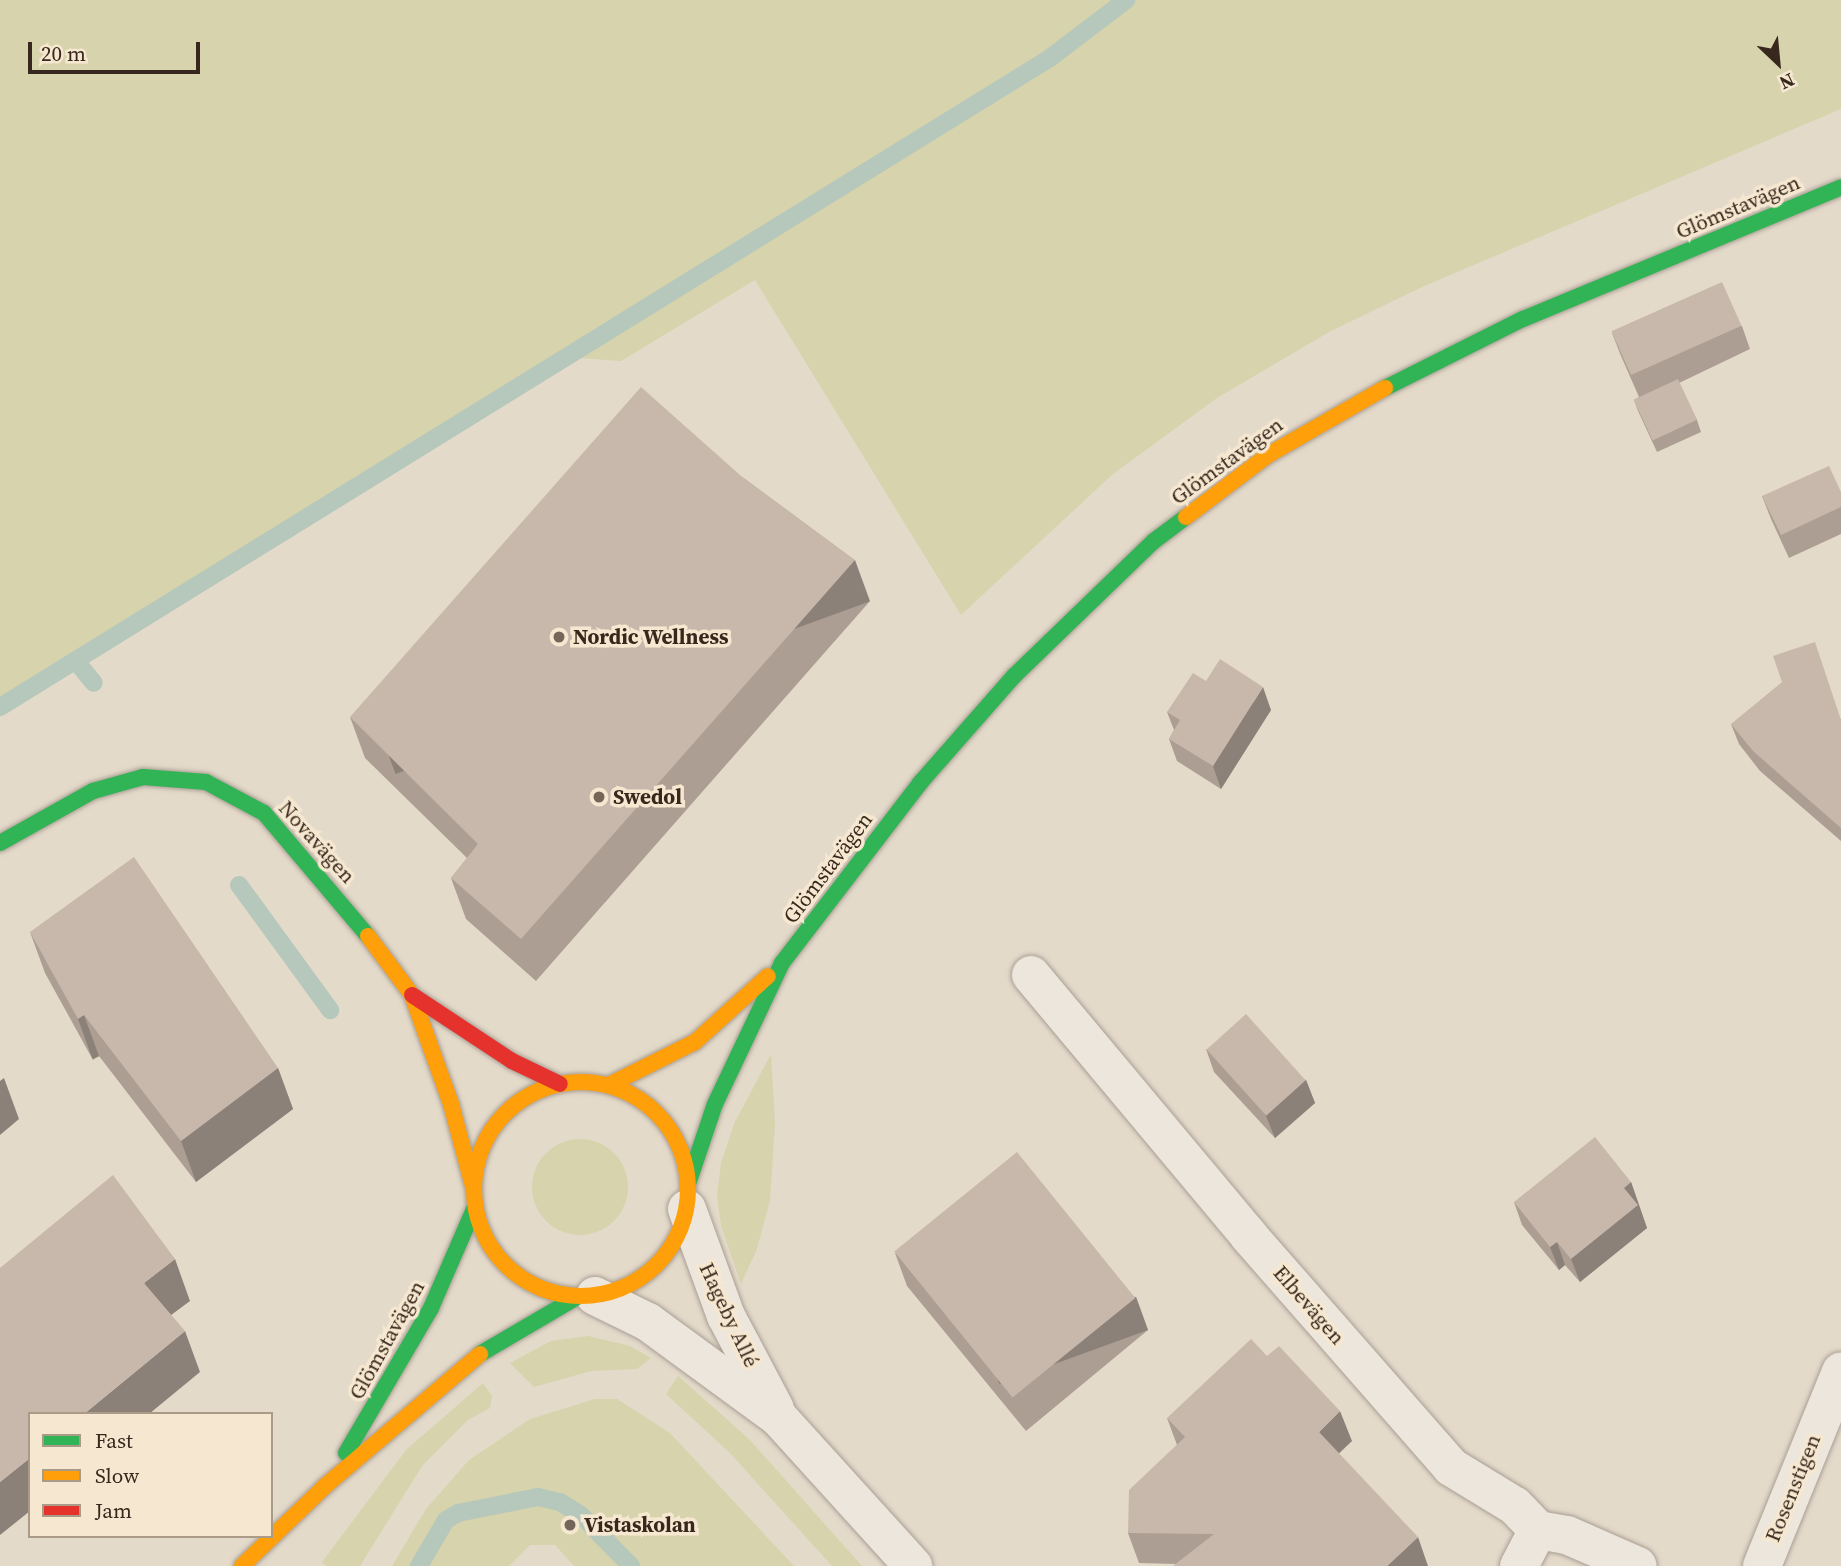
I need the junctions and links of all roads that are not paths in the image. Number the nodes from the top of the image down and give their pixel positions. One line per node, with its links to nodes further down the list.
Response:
1 (1841, 187): 3 (main road, Glömstavägen)
2 (0, 843): 5 (main road, Novavägen)
3 (782, 963): 7 (main road, Glömstavägen); 9 (main road, Glömstavägen)
4 (1031, 975): 15 (street, Elbevägen)
5 (412, 995): 6 (main road, Novavägen); 8 (main road, Novavägen)
6 (560, 1084): 7 (main road, Glömstavägen); 8 (main road, Glömstavägen)
7 (609, 1085): 9 (main road, Glömstavägen)
8 (473, 1186): 10 (main road, Glömstavägen)
9 (687, 1197): 11 (main road, Glömstavägen); 13 (street, Hageby Allé)
10 (475, 1207): 11 (main road, Glömstavägen); 14 (main road, Glömstavägen)
11 (586, 1296): 13 (street, Hageby Allé); 14 (main road, Glömstavägen)
12 (1841, 1371): 22 (street, Rosenstigen)
13 (779, 1418): 19 (street, Hageby Allé)
14 (324, 1487): 16 (main road, Glömstavägen)
15 (1538, 1530): 20 (street); 21 (street)
16 (273, 1537)
17 (272, 1538): 18 (main road, Glömstavägen)
18 (243, 1566)
19 (913, 1566)
20 (1519, 1566)
21 (1638, 1566)
22 (1762, 1566)

